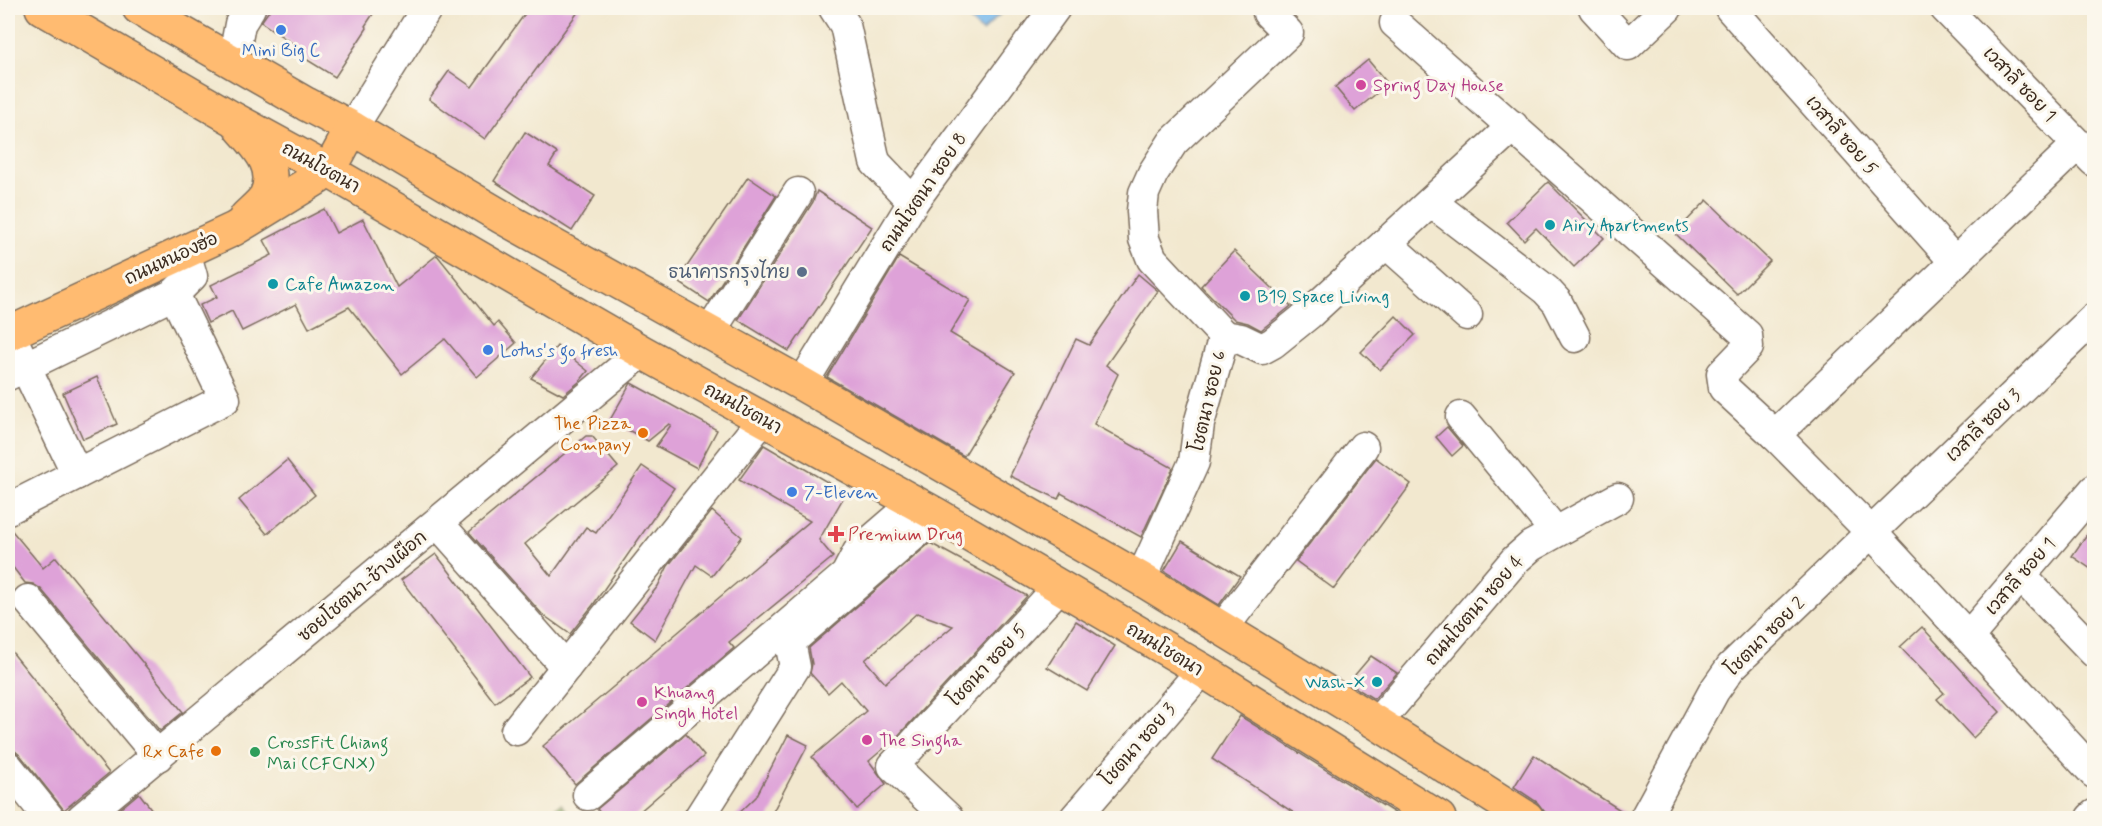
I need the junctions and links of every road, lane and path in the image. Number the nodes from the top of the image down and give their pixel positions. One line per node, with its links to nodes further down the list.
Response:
1 (42, 8): 14 (main road, ถนนโชตนา)
2 (427, 8): 16 (street)
3 (834, 8): 20 (street)
4 (1055, 8): 20 (street, ถนนโชตนา ซอย 8)
5 (1594, 8): 6 (street)
6 (1667, 8)
7 (1730, 8): 25 (street, เวสาลี ซอย 5)
8 (1945, 8): 17 (street, เวสาลี ซอย 1)
9 (156, 11): 13 (main road)
10 (238, 11): 13 (street)
11 (1268, 13): 31 (street)
12 (1395, 23): 15 (street)
13 (233, 62): 16 (main road)
14 (230, 117): 18 (main road, ถนนโชตนา); 22 (main road)
15 (1513, 126): 21 (street, โชตนา ซอย 6); 38 (street)
16 (352, 128): 18 (main road); 29 (main road)
17 (2086, 152): 25 (street)
18 (329, 171): 22 (main road, ถนนหนองฮ่อ); 33 (main road, ถนนโชตนา)
19 (798, 193): 29 (street)
20 (913, 202): 35 (street, ถนนโชตนา ซอย 8)
21 (1431, 202): 23 (street, โชตนา ซอย 6); 32 (street)
22 (234, 229): 24 (main road, ถนนหนองฮ่อ)
23 (1386, 243): 27 (street); 31 (street, โชตนา ซอย 6)
24 (185, 252): 26 (street); 30 (main road, ถนนหนองฮ่อ)
25 (1955, 262): 38 (street)
26 (174, 294): 34 (street); 40 (street)
27 (1467, 315)
28 (2094, 318): 47 (street, เวสาลี ซอย 3)
29 (710, 332): 35 (main road)
30 (9, 333): 34 (street)
31 (1224, 336): 49 (street, โชตนา ซอย 6)
32 (1575, 337)
33 (642, 352): 37 (main road, ถนนโชตนา); 45 (street, ซอยโชตนา-ช้างเผือก)
34 (16, 371): 40 (street)
35 (802, 384): 49 (main road)
36 (1461, 417): 46 (street)
37 (763, 419): 43 (main road, ถนนโชตนา); 55 (street)
38 (1775, 435): 47 (street)
39 (1363, 447): 52 (street)
40 (77, 474): 44 (street)
41 (2094, 490): 48 (street, เวสาลี ซอย 1)
42 (1618, 498): 46 (street, ถนนโชตนา ซอย 4)
43 (926, 509): 50 (main road, ถนนโชตนา); 62 (street); 66 (street)
44 (8, 510)
45 (438, 523): 55 (street); 59 (street, ซอยโชตนา-ช้างเผือก)
46 (1555, 531): 57 (street, ถนนโชตนา ซอย 4)
47 (1871, 531): 53 (street); 71 (street, โชตนา ซอย 2)
48 (2021, 576): 53 (street, เวสาลี ซอย 1); 54 (street)
49 (1141, 579): 52 (main road)
50 (1059, 587): 56 (main road, ถนนโชตนา); 67 (street, โชตนา ซอย 5)
51 (28, 600): 59 (street)
52 (1222, 628): 57 (main road)
53 (1969, 636): 61 (street)
54 (2094, 652)
55 (566, 667): 58 (street)
56 (1202, 670): 68 (street, โชตนา ซอย 3); 69 (main road, ถนนโชตนา)
57 (1377, 723): 70 (main road)
58 (516, 730)
59 (158, 756): 65 (street, ซอยโชตนา-ช้างเผือก)
60 (8, 767): 64 (street)
61 (2094, 773)
62 (588, 795)
63 (2094, 815): 72 (street)
64 (49, 819)
65 (82, 819)
66 (699, 819)
67 (948, 819)
68 (1075, 819)
69 (1439, 819)
70 (1527, 819)
71 (1645, 819)
72 (2091, 819)

